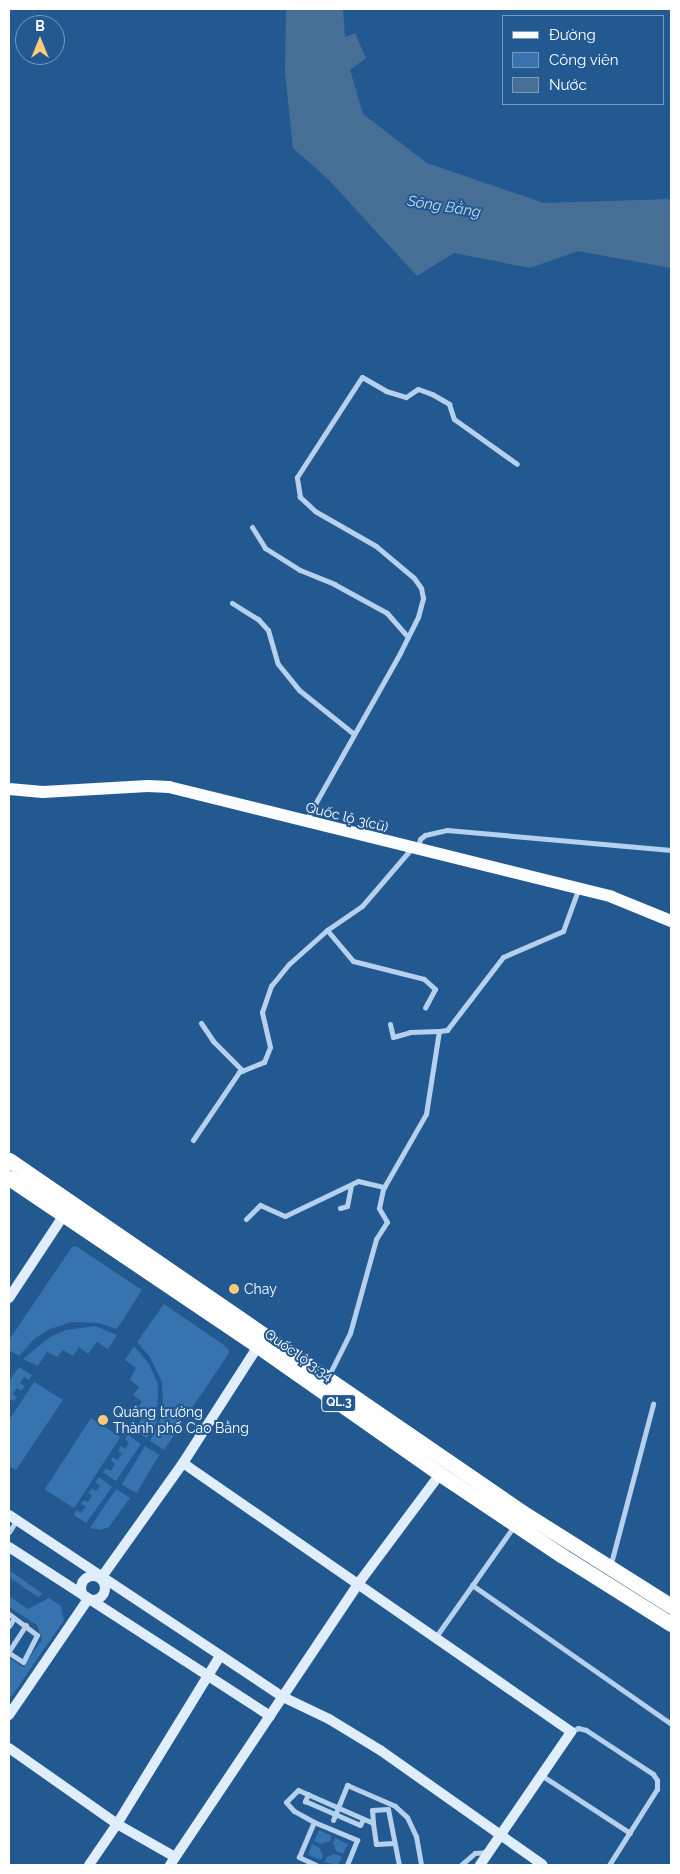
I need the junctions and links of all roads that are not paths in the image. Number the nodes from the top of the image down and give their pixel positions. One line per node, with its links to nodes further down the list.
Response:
1 (517, 464): 4 (street)
2 (252, 527): 4 (street)
3 (232, 602): 5 (street)
4 (408, 637): 5 (street)
5 (354, 734): 7 (street)
6 (9, 789): 7 (main road, Quốc lộ 3(cũ))
7 (304, 822): 8 (main road, Quốc lộ 3(cũ))
8 (414, 850): 9 (street); 10 (main road, Quốc lộ 3(cũ)); 12 (street)
9 (671, 850)
10 (578, 889): 11 (main road, Quốc lộ 3(cũ)); 16 (street)
11 (671, 921)
12 (327, 930): 13 (street); 17 (street)
13 (425, 1008)
14 (201, 1023): 17 (street)
15 (390, 1024): 16 (street)
16 (439, 1031): 22 (street)
17 (243, 1070): 18 (street)
18 (193, 1140)
19 (9, 1160): 24 (highway, Quốc lộ 3;34 / QL.3)
20 (9, 1178): 24 (highway, Quốc lộ 3;34 / QL.3)
21 (351, 1185): 22 (street); 23 (street); 25 (street)
22 (384, 1187): 28 (street)
23 (340, 1208)
24 (68, 1210): 26 (street); 27 (highway, Quốc lộ 3;34 / QL.3)
25 (246, 1219)
26 (9, 1298)
27 (261, 1341): 28 (highway, Quốc lộ 3;34 / QL.3); 30 (street); 32 (highway, Quốc lộ 3;34 / QL.3)
28 (327, 1378): 31 (highway, Quốc lộ 3;34 / QL.3)
29 (653, 1404): 37 (street)
30 (183, 1463): 38 (street); 39 (street)
31 (462, 1470): 32 (highway); 37 (highway, Quốc lộ 3;34 / QL.3)
32 (440, 1474): 34 (highway, Quốc lộ 3;34 / QL.3); 39 (street)
33 (13, 1518): 35 (street); 38 (street)
34 (515, 1524): 37 (highway, Quốc lộ 3;34 / QL.3); 40 (street)
35 (9, 1532)
36 (9, 1547): 41 (street)
37 (606, 1574): 42 (highway, Quốc lộ 3;34 / QL.3); 45 (highway, Quốc lộ 3;34 / QL.3)
38 (100, 1578): 41 (street); 41 (street); 50 (street)
39 (358, 1584): 48 (street); 52 (street)
40 (472, 1586): 48 (street); 55 (street)
41 (88, 1599): 51 (street); 53 (street)
42 (671, 1606)
43 (9, 1614): 44 (street)
44 (14, 1618): 46 (street); 47 (street)
45 (671, 1624)
46 (26, 1625): 49 (street); 49 (street)
47 (9, 1626)
48 (435, 1638): 56 (street)
49 (9, 1652)
50 (220, 1656): 51 (street); 52 (street)
51 (207, 1676): 54 (street); 67 (street)
52 (283, 1697): 54 (street); 69 (street)
53 (9, 1716)
54 (270, 1716): 72 (street)
55 (671, 1724)
56 (571, 1732): 58 (street); 68 (street)
57 (9, 1748): 67 (street)
58 (542, 1776): 68 (street); 69 (street)
59 (308, 1794): 61 (street); 62 (street); 65 (street)
60 (389, 1807): 61 (street); 66 (street); 70 (street); 77 (street)
61 (338, 1808): 62 (street); 63 (street)
62 (336, 1814): 63 (street); 64 (street)
63 (363, 1819): 66 (street)
64 (334, 1820)
65 (314, 1822): 74 (street); 75 (street)
66 (373, 1823): 70 (street)
67 (118, 1824): 72 (street); 73 (street)
68 (630, 1833): 81 (street)
69 (500, 1836): 71 (street); 80 (street)
70 (394, 1843): 76 (street)
71 (489, 1852): 78 (street); 79 (street)
72 (173, 1861)
73 (88, 1865)
74 (316, 1865)
75 (348, 1865)
76 (398, 1865)
77 (421, 1865)
78 (461, 1865)
79 (480, 1865)
80 (543, 1865)
81 (609, 1865)

